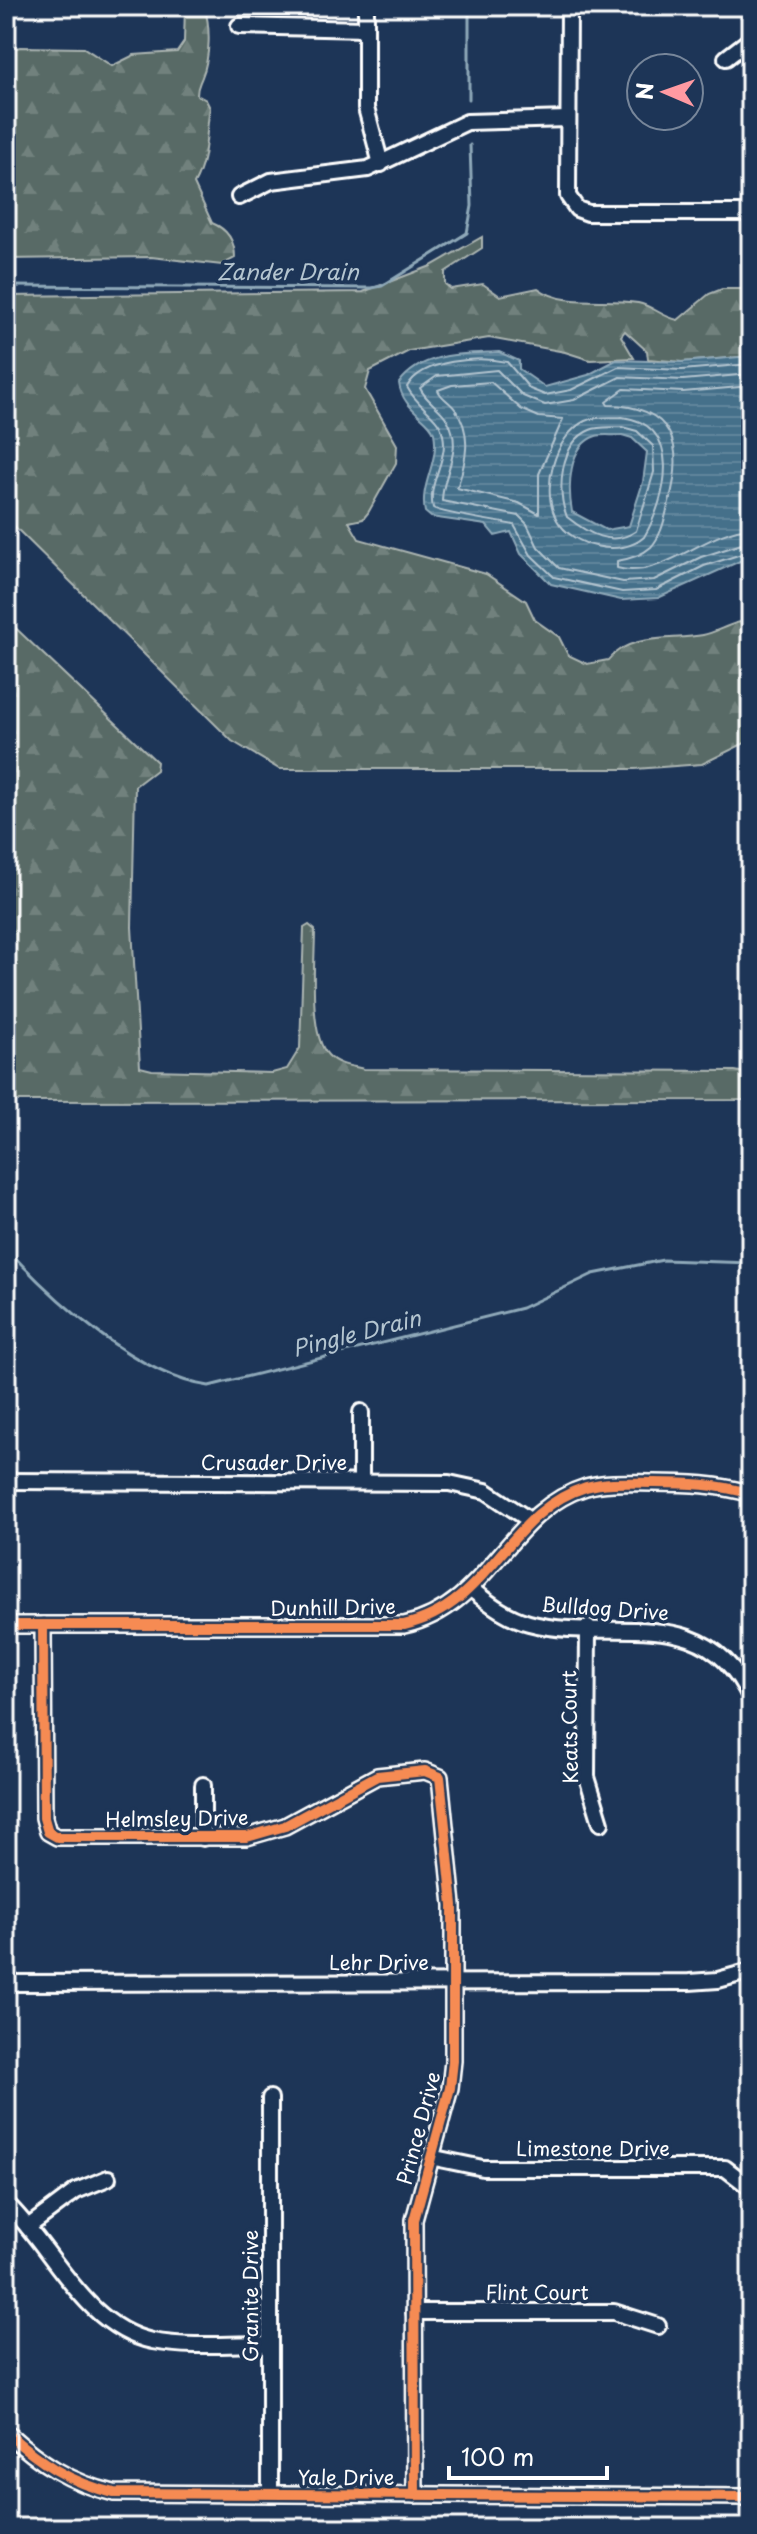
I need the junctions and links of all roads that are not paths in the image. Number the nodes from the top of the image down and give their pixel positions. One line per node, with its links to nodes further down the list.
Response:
1 (366, 6): 4 (street)
2 (569, 6): 7 (street)
3 (239, 26): 4 (street)
4 (366, 29): 8 (street)
5 (751, 39): 6 (street)
6 (726, 58)
7 (568, 119): 8 (street); 10 (street)
8 (381, 164): 9 (street)
9 (239, 197)
10 (751, 213)
11 (361, 1412): 13 (street)
12 (6, 1481): 13 (street, Crusader Drive)
13 (361, 1482): 15 (street, Crusader Drive)
14 (751, 1494): 15 (street, Dunhill Drive)
15 (531, 1521): 16 (street, Dunhill Drive)
16 (471, 1589): 18 (street, Dunhill Drive); 19 (street, Bulldog Drive)
17 (6, 1625): 18 (street, Dunhill Drive)
18 (43, 1625): 24 (street, Helmsley Drive)
19 (588, 1627): 20 (street, Bulldog Drive); 23 (street, Keats Court)
20 (751, 1699)
21 (437, 1773): 24 (street, Helmsley Drive); 26 (street, Prince Drive)
22 (203, 1785): 24 (street)
23 (601, 1823)
24 (203, 1838)
25 (751, 1971): 26 (street, Lehr Drive)
26 (454, 1982): 27 (street, Lehr Drive); 29 (street, Prince Drive)
27 (6, 1983)
28 (270, 2098): 36 (street, Granite Drive)
29 (430, 2157): 31 (street, Limestone Drive); 34 (street, Prince Drive)
30 (108, 2178): 33 (street)
31 (751, 2188)
32 (6, 2203): 33 (street)
33 (28, 2227): 36 (street)
34 (414, 2312): 35 (street, Flint Court); 39 (street, Prince Drive)
35 (658, 2326)
36 (270, 2344): 38 (street, Granite Drive)
37 (6, 2432): 38 (street, Yale Drive)
38 (270, 2494): 39 (street, Yale Drive)
39 (415, 2495): 40 (street, Yale Drive)
40 (751, 2497)

